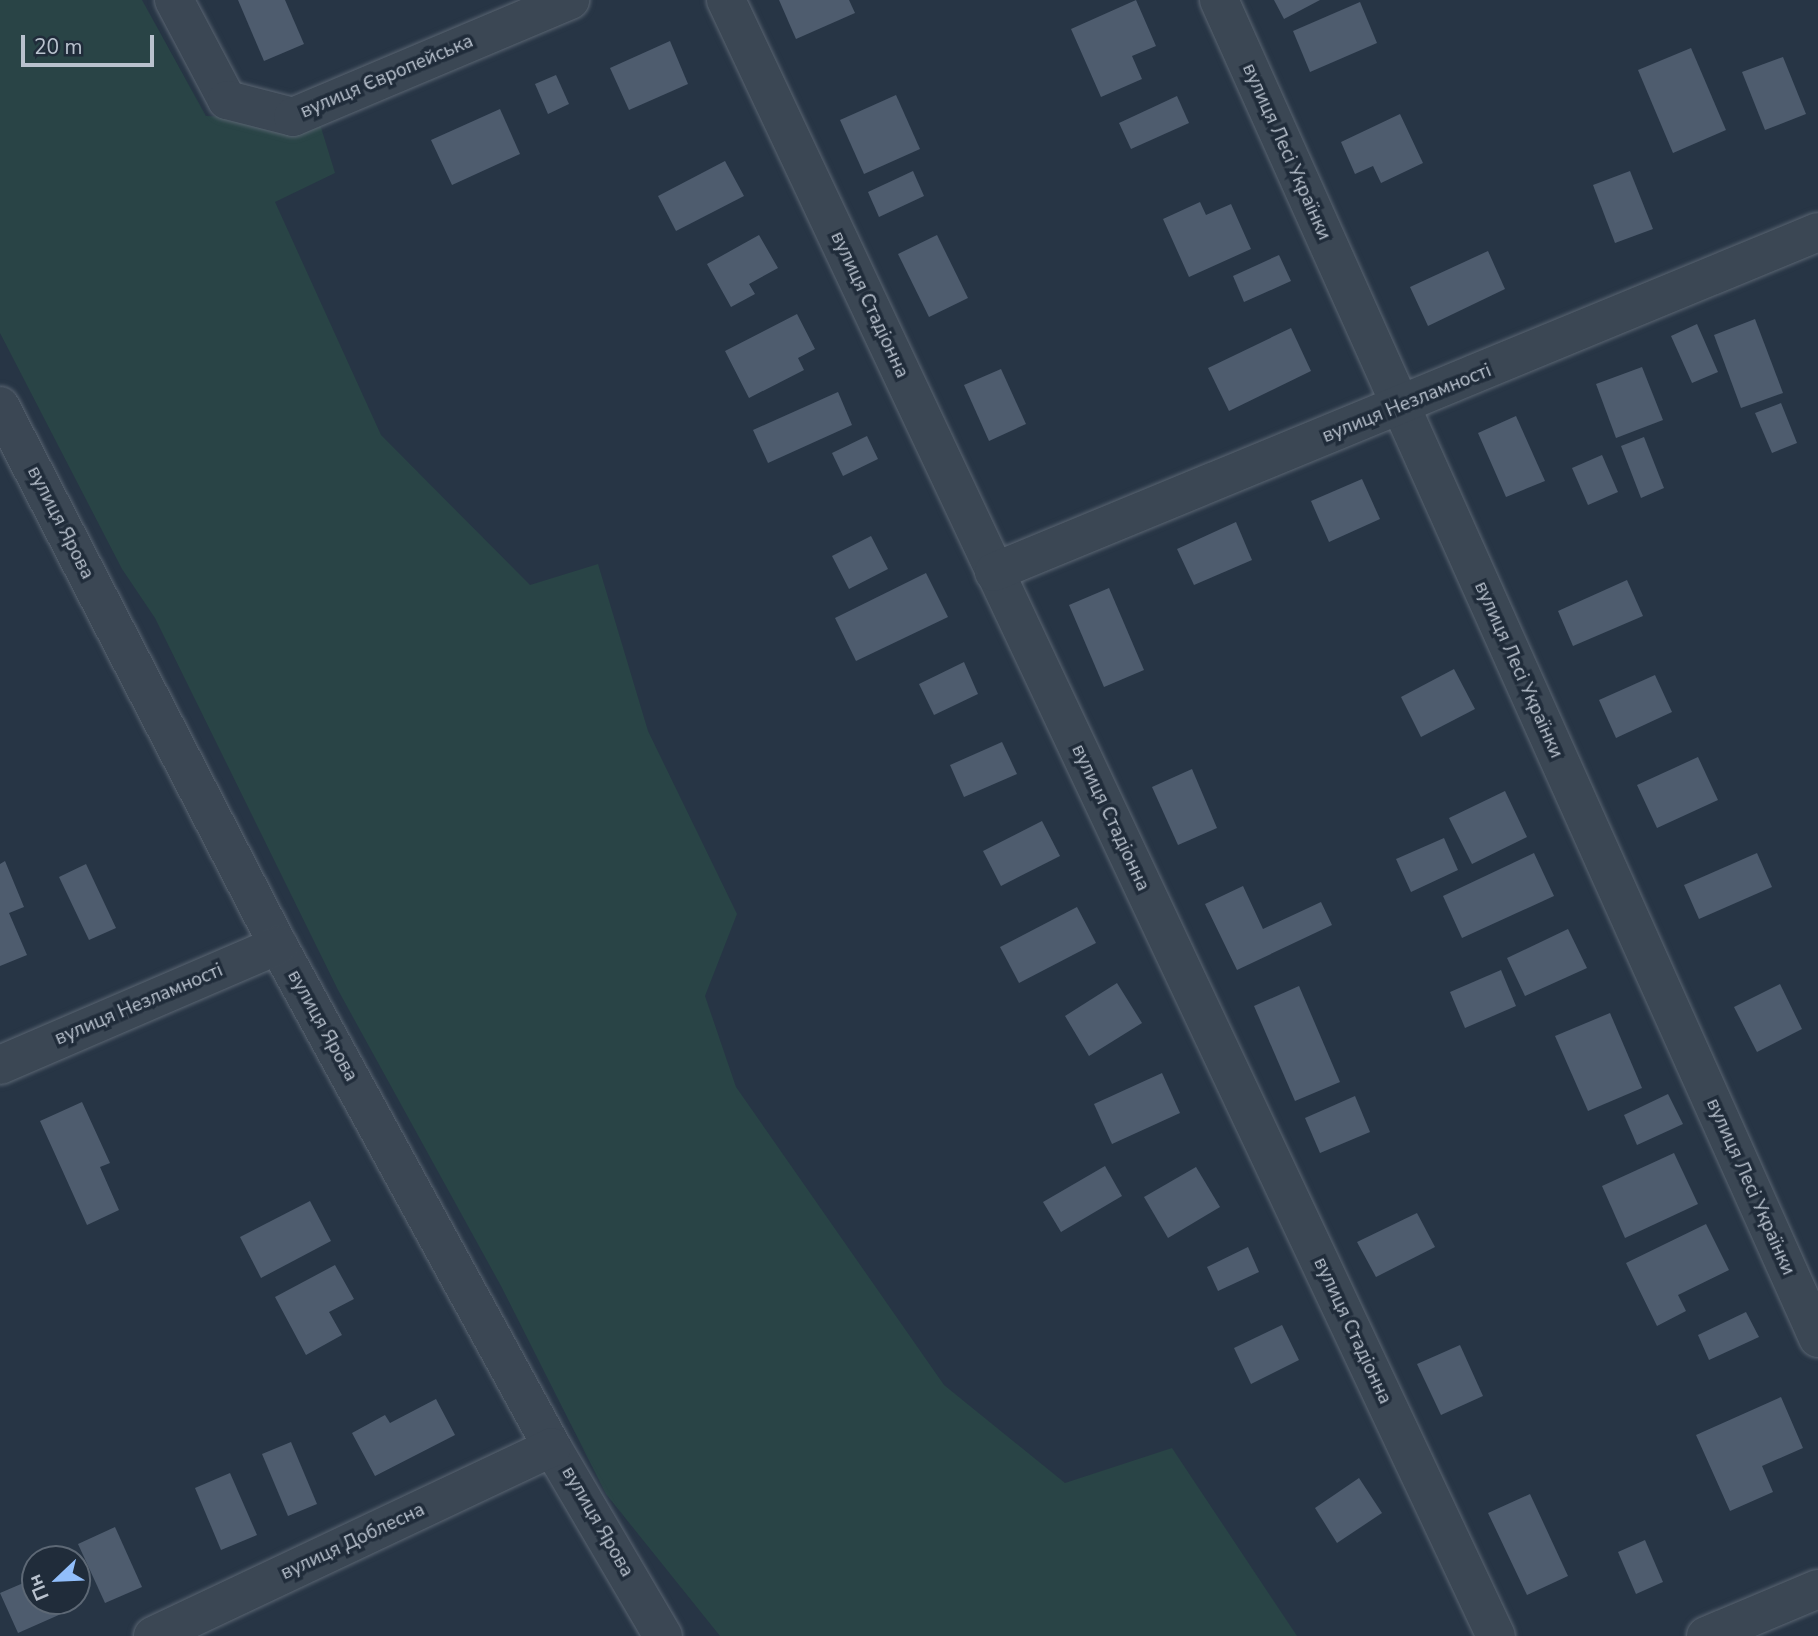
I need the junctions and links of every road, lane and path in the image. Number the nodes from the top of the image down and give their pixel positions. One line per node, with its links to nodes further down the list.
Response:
1 (174, 0): 2 (street, вулиця Європейська)
2 (570, 0)
3 (726, 0): 8 (street, вулиця Стадіонна)
4 (1219, 0): 7 (street, вулиця Лесі Українки)
5 (1818, 232): 7 (street, вулиця Незламності)
6 (0, 406): 9 (street, вулиця Ярова)
7 (1400, 408): 8 (street, вулиця Незламності); 11 (street, вулиця Лесі Українки)
8 (994, 572): 17 (street, вулиця Стадіонна)
9 (278, 945): 10 (street, вулиця Незламності); 12 (street, вулиця Ярова)
10 (0, 1065)
11 (1818, 1338)
12 (552, 1447): 15 (street, вулиця Доблесна); 16 (street, вулиця Ярова)
13 (1818, 1589): 14 (street)
14 (1757, 1624): 18 (street)
15 (153, 1636)
16 (663, 1636)
17 (1496, 1636)
18 (1706, 1636)

